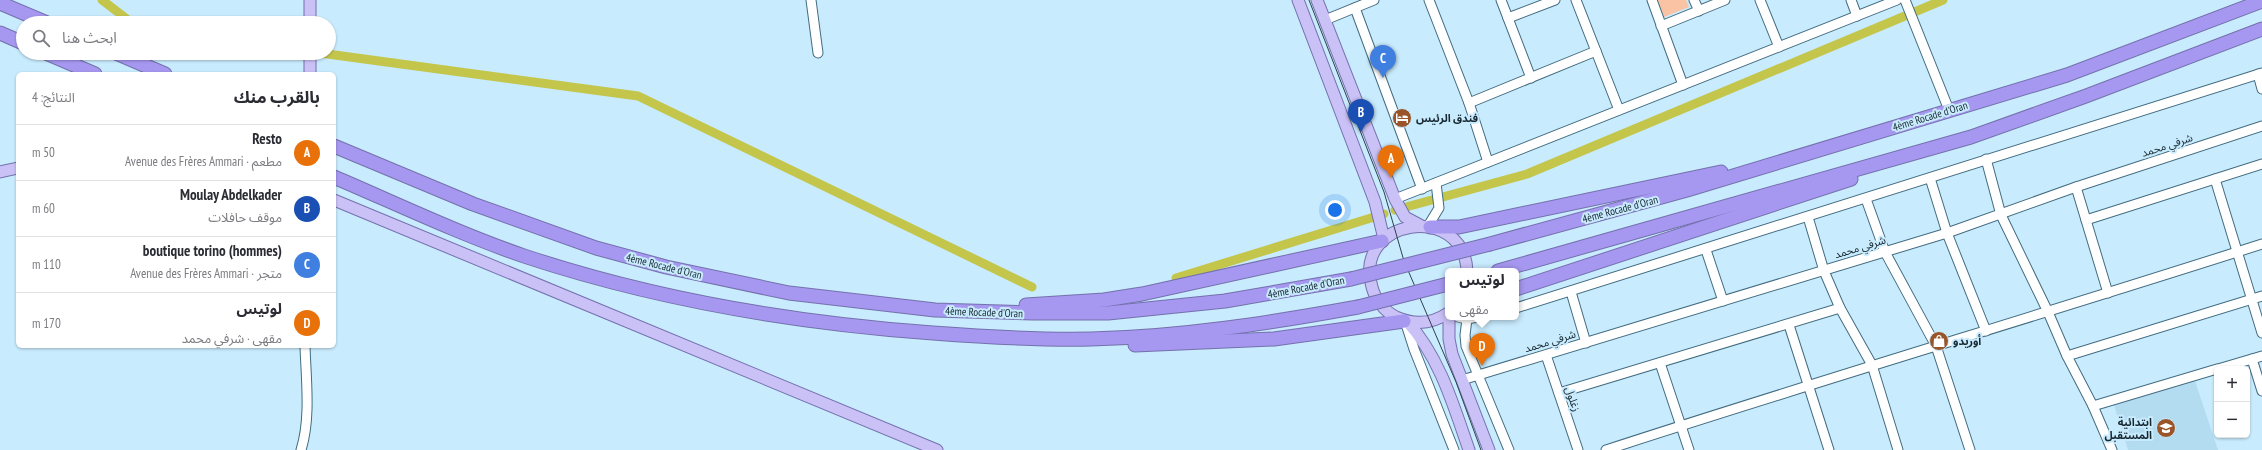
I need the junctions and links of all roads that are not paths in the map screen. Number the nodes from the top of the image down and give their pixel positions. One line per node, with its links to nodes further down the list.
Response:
1 (310, 0): 24 (main road)
2 (811, 0): 34 (street)
3 (1298, 0): 71 (main road)
4 (1317, 0): 27 (main road)
5 (1374, 0): 20 (street)
6 (1429, 0): 45 (street)
7 (1501, 0): 26 (street)
8 (1555, 0): 26 (street)
9 (1576, 0): 33 (street)
10 (1652, 0): 28 (street)
11 (1694, 0): 21 (street)
12 (1725, 0): 21 (street)
13 (1760, 0): 32 (street)
14 (1850, 0): 25 (street)
15 (1897, 0): 25 (street)
16 (2254, 0): 22 (highway)
17 (2262, 1): 22 (highway, 4ème Rocade d'Oran)
18 (0, 3): 23 (highway)
19 (1906, 3): 47 (street)
20 (1355, 8): 27 (street); 62 (street)
21 (1699, 11): 28 (street)
22 (2230, 13): 47 (highway, 4ème Rocade d'Oran)
23 (31, 16)
24 (310, 16)
25 (1857, 16): 32 (street)
26 (1508, 18): 42 (street)
27 (1325, 20): 64 (main road)
28 (1661, 26): 43 (street)
29 (2262, 30): 49 (highway)
30 (0, 33): 31 (highway)
31 (16, 40)
32 (1779, 47): 43 (street)
33 (1596, 51): 42 (street); 46 (street)
34 (818, 53)
35 (61, 60): 38 (highway)
36 (132, 60): 39 (highway)
37 (310, 60): 40 (main road)
38 (84, 71)
39 (160, 72)
40 (310, 72)
41 (2260, 73): 44 (street); 51 (street)
42 (1531, 78): 45 (street)
43 (1683, 85): 46 (street)
44 (2262, 88)
45 (1469, 103): 53 (street)
46 (1619, 110): 53 (street)
47 (1949, 110): 52 (highway, 4ème Rocade d'Oran)
48 (2262, 126): 61 (street, شرفي محمد)
49 (1971, 137): 77 (highway); 80 (highway)
50 (336, 147): 88 (highway, 4ème Rocade d'Oran)
51 (1986, 159): 58 (street); 66 (street)
52 (1786, 160): 69 (highway); 88 (highway, 4ème Rocade d'Oran, bridge)
53 (1488, 162): 60 (street)
54 (2262, 164): 59 (street)
55 (16, 168): 56 (main road)
56 (0, 172)
57 (336, 178): 97 (highway)
58 (1930, 178): 63 (street); 70 (street)
59 (2215, 179): 68 (street); 74 (street)
60 (1436, 183): 62 (street); 69 (street)
61 (2076, 187): 66 (street, شرفي محمد); 68 (street)
62 (1422, 189): 64 (street)
63 (1866, 198): 67 (street); 75 (street)
64 (1395, 199): 69 (main road)
65 (336, 201): 117 (main road)
66 (2001, 215): 70 (street, شرفي محمد); 89 (street)
67 (1808, 217): 73 (street); 78 (street)
68 (2086, 220): 82 (street)
69 (1426, 226): 71 (main road); 76 (main road)
70 (1947, 233): 75 (street, شرفي محمد); 95 (street)
71 (1383, 240): 88 (highway); 93 (main road)
72 (2262, 244): 74 (street)
73 (1706, 250): 81 (street); 85 (street)
74 (2238, 251): 82 (street); 84 (street)
75 (1885, 252): 78 (street, شرفي محمد); 99 (street)
76 (1466, 268)
77 (1509, 268)
78 (1824, 271): 85 (street, شرفي محمد); 87 (street)
79 (1445, 285): 97 (highway, bridge)
80 (1519, 288)
81 (1571, 292): 86 (street); 98 (street)
82 (2108, 293): 89 (street)
83 (2262, 296): 84 (street)
84 (2252, 299): 96 (street); 102 (street)
85 (1723, 301): 98 (street, شرفي محمد)
86 (1519, 307)
87 (1840, 308): 94 (street); 106 (street)
88 (935, 310)
89 (2048, 312): 95 (street); 102 (street)
90 (1445, 314): 93 (main road)
91 (1449, 320): 110 (main road)
92 (1467, 320): 109 (street)
93 (1406, 321): 97 (highway); 118 (street); 119 (main road)
94 (1789, 324): 105 (street); 111 (street)
95 (1986, 331): 99 (street)
96 (2262, 333)
97 (997, 338)
98 (1586, 343): 101 (street, شرفي محمد)
99 (1936, 346): 106 (street); 127 (street)
100 (305, 348): 116 (street)
101 (1546, 356): 109 (street, شرفي محمد); 113 (street, زغلول)
102 (2067, 356): 114 (street)
103 (2262, 356): 104 (street)
104 (2252, 359): 107 (street); 112 (street)
105 (1660, 363): 113 (street); 115 (street)
106 (1872, 365): 111 (street); 126 (street)
107 (2228, 366)
108 (2214, 370): 114 (street)
109 (1477, 376): 110 (street, شرفي محمد); 121 (street)
110 (1462, 380): 120 (main road)
111 (1808, 384): 115 (street); 125 (street)
112 (2262, 391)
113 (1559, 393): 122 (street, زغلول)
114 (2093, 406): 128 (street)
115 (1681, 426): 123 (street); 124 (street)
116 (301, 450)
117 (937, 450)
118 (1454, 450)
119 (1469, 450)
120 (1489, 450)
121 (1509, 450)
122 (1578, 450)
123 (1606, 450)
124 (1689, 450)
125 (1829, 450)
126 (1898, 450)
127 (1970, 450)
128 (2112, 450)

